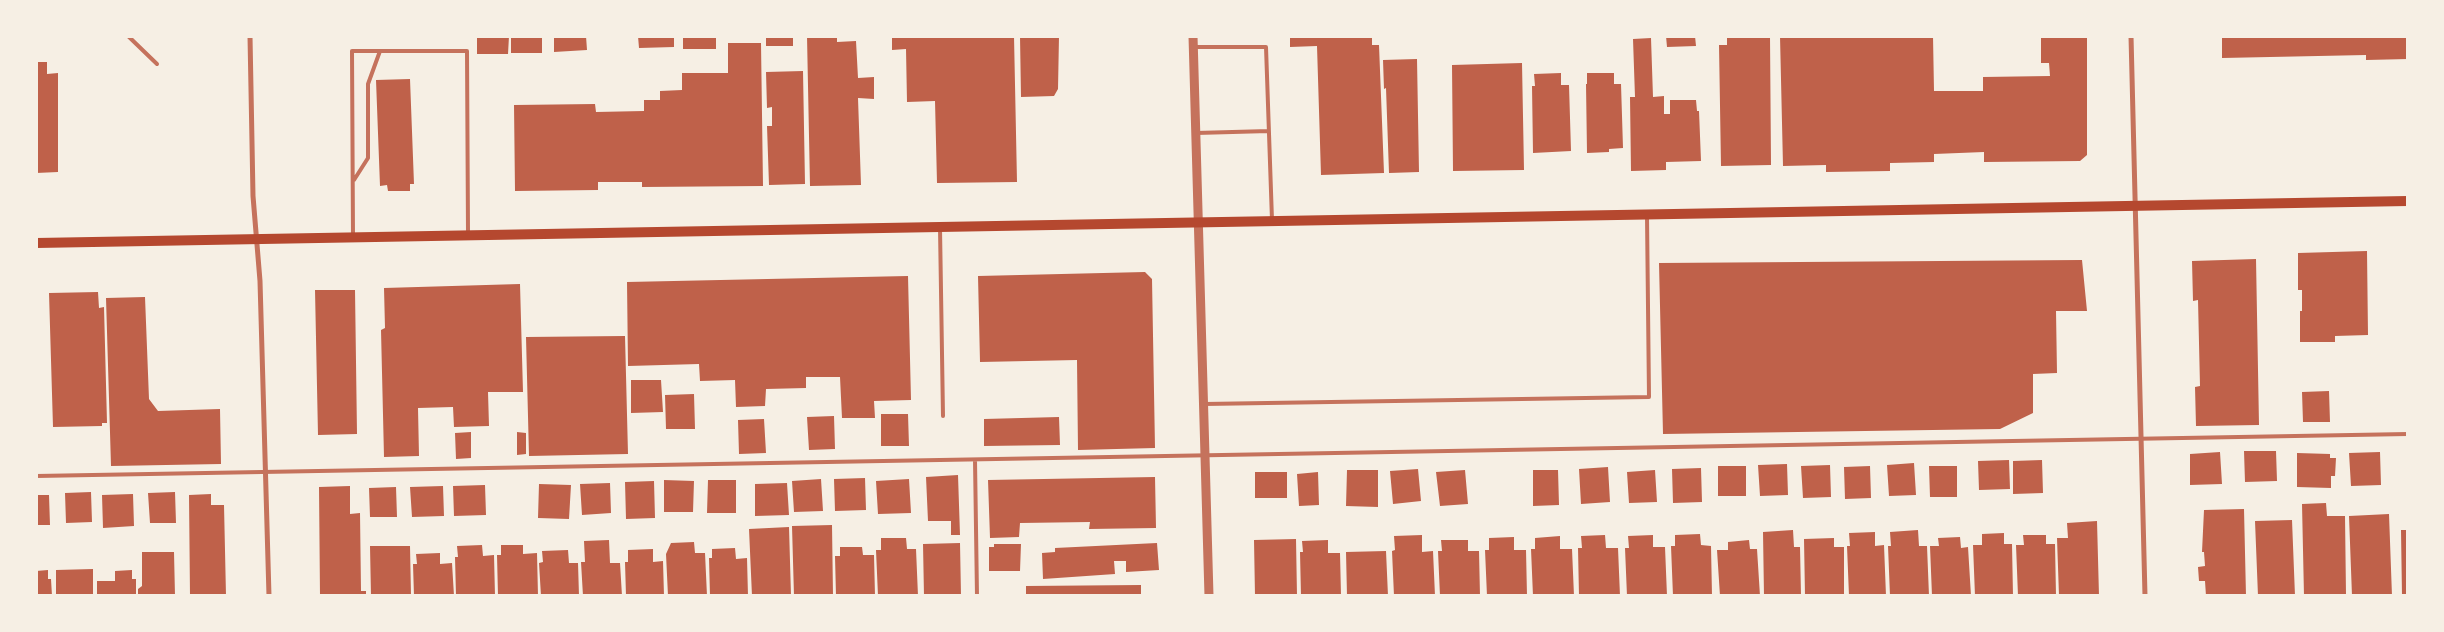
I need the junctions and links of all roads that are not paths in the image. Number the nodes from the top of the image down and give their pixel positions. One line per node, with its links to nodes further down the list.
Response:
1 (128, 36): 7 (lane)
2 (250, 36): 19 (street)
3 (1193, 36): 5 (street)
4 (2131, 36): 12 (street)
5 (1193, 47): 8 (lane); 9 (street)
6 (380, 51): 10 (lane); 10 (lane); 17 (lane)
7 (156, 64)
8 (1268, 131): 9 (lane); 14 (lane)
9 (1195, 133): 15 (street)
10 (353, 181): 18 (lane)
11 (2408, 201): 12 (main road)
12 (2134, 205): 13 (main road); 24 (street)
13 (1646, 214): 14 (main road); 21 (lane)
14 (1272, 220): 15 (main road)
15 (1198, 221): 16 (main road); 21 (street)
16 (940, 226): 17 (main road); 22 (lane)
17 (468, 234): 18 (main road)
18 (353, 237): 19 (main road)
19 (258, 239): 20 (main road); 27 (street)
20 (36, 243)
21 (1204, 404): 25 (street)
22 (943, 416)
23 (2408, 434): 24 (lane)
24 (2141, 439): 25 (lane); 32 (street)
25 (1205, 456): 26 (lane); 31 (street)
26 (974, 460): 27 (lane); 30 (lane)
27 (266, 472): 28 (lane); 29 (street)
28 (36, 476)
29 (269, 596)
30 (977, 596)
31 (1209, 596)
32 (2145, 596)

